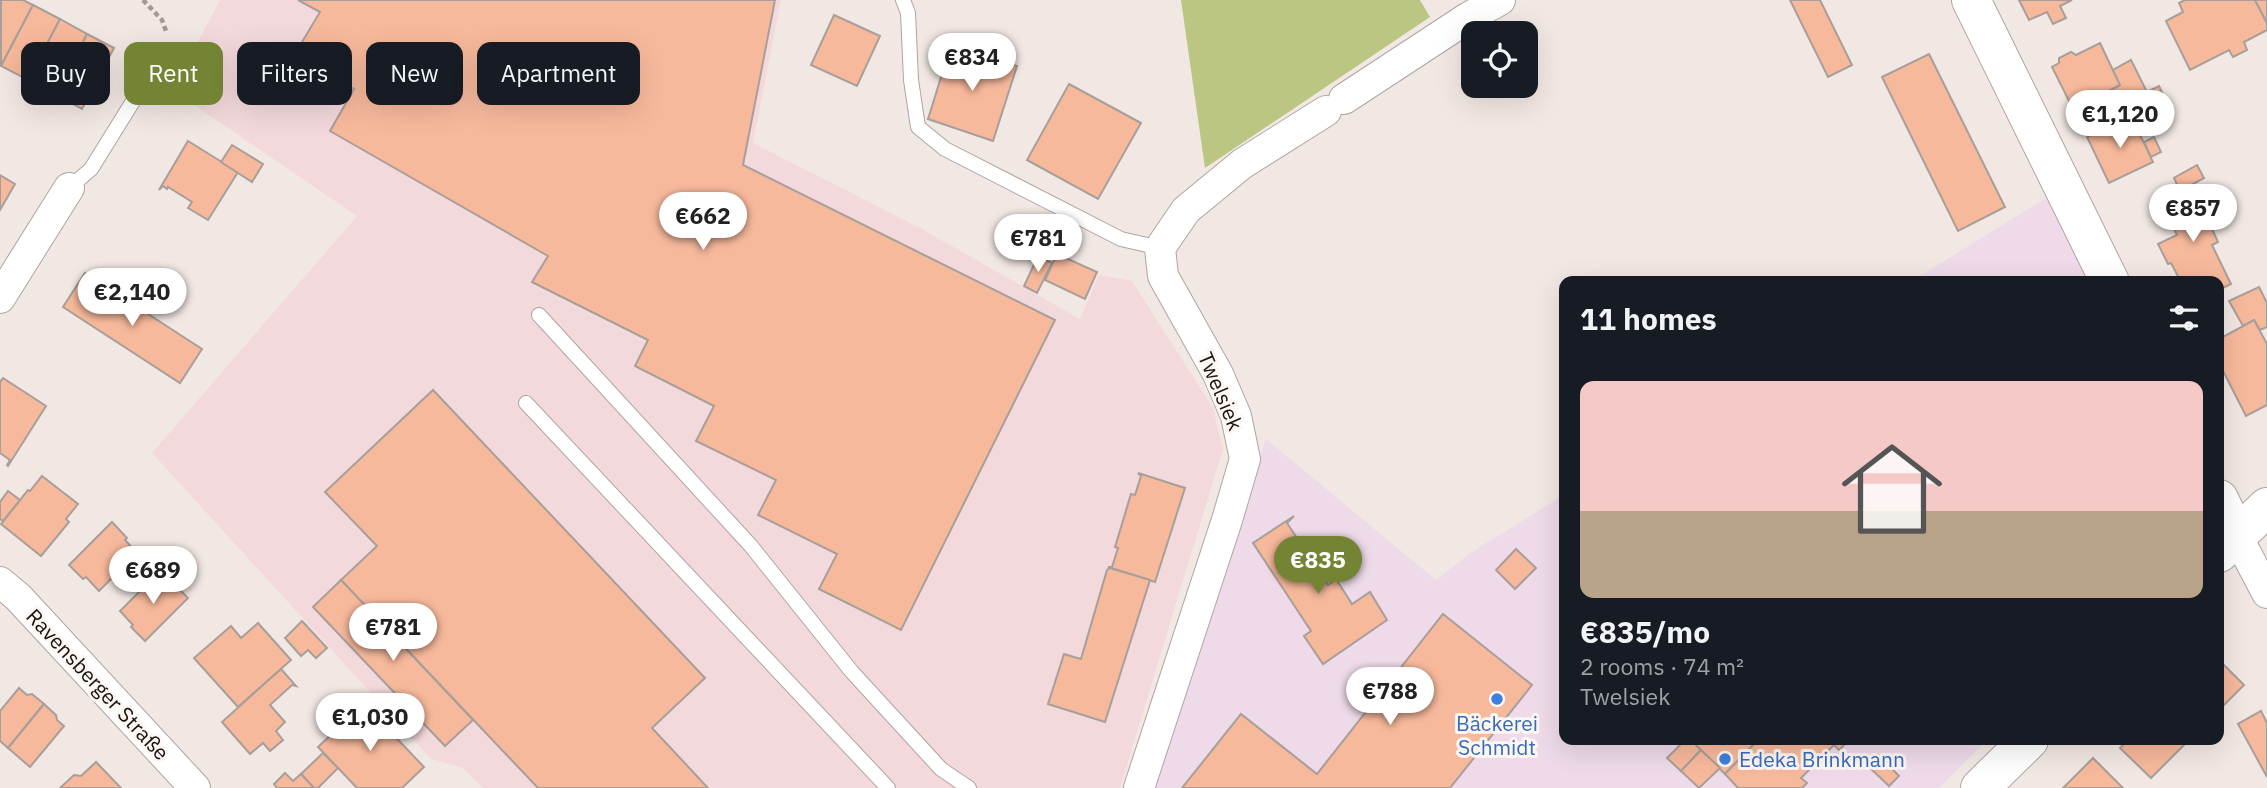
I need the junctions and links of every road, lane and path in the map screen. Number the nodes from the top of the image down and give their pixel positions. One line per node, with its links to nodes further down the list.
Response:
1 (143, 0): 5 (path)
2 (903, 0): 8 (lane)
3 (1500, 0): 8 (street)
4 (1970, 0): 9 (street)
5 (165, 42)
6 (131, 105): 7 (lane)
7 (69, 188): 10 (street)
8 (1160, 248): 22 (street, Twelsiek)
9 (2107, 276)
10 (0, 298)
11 (539, 315): 21 (lane)
12 (526, 403): 20 (lane)
13 (2267, 507): 15 (street)
14 (2224, 524): 15 (street)
15 (2228, 544): 17 (street)
16 (0, 582): 19 (street, Ravensberger Straße)
17 (2267, 593)
18 (2024, 745): 23 (street)
19 (195, 788)
20 (888, 788)
21 (970, 788)
22 (1139, 788)
23 (1980, 788)

